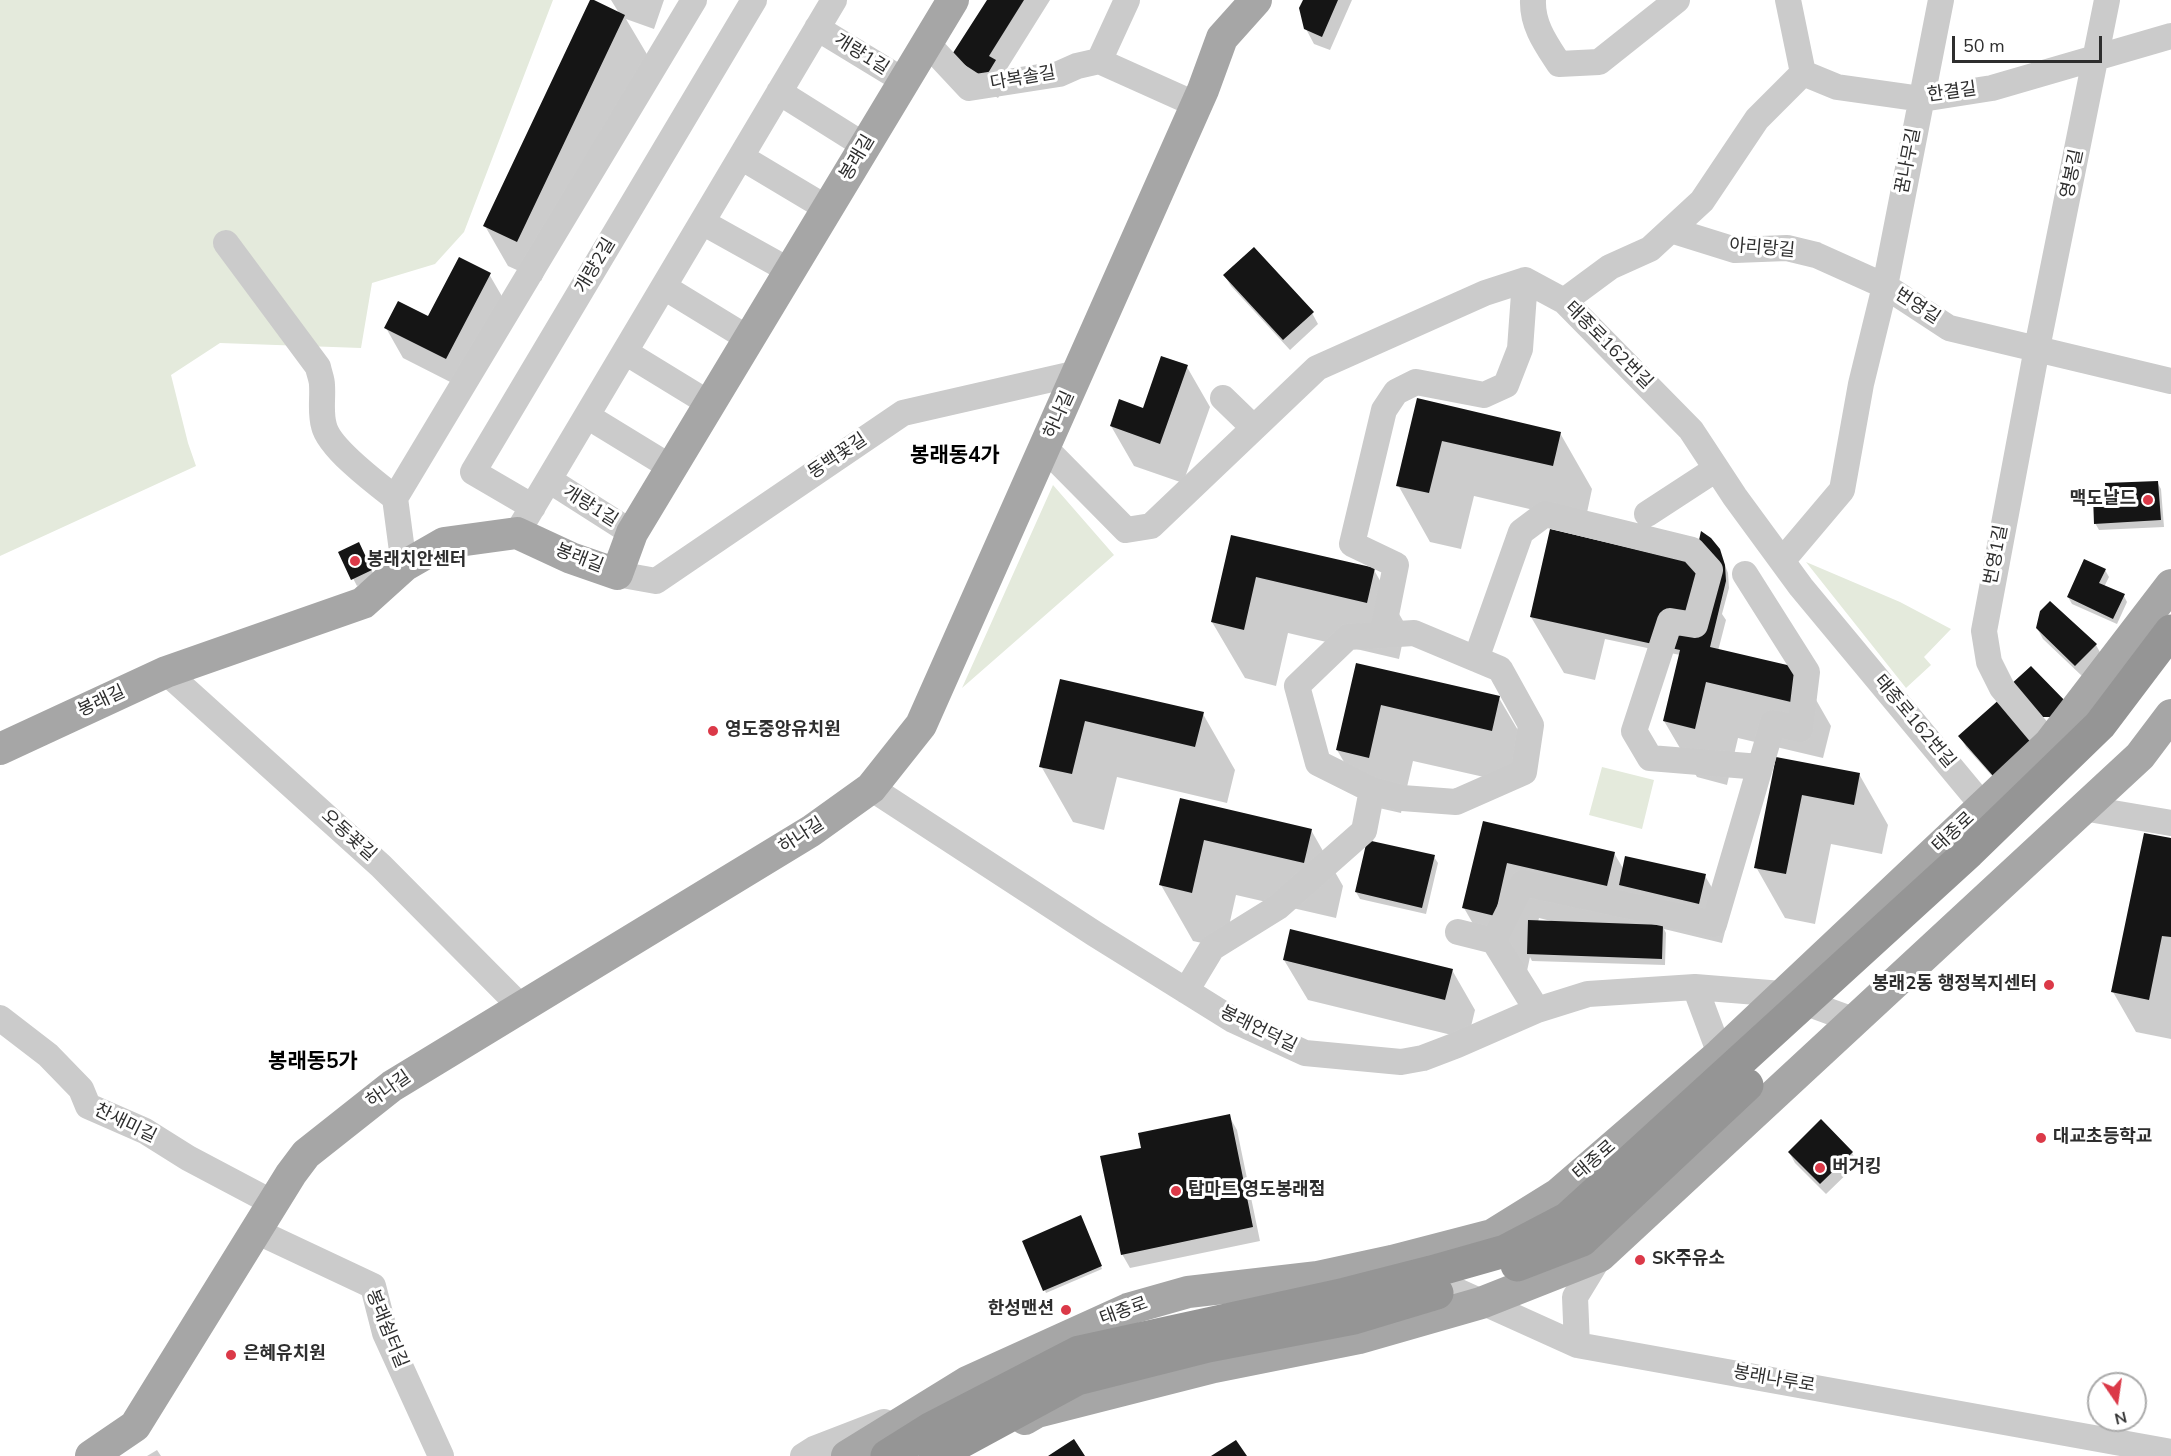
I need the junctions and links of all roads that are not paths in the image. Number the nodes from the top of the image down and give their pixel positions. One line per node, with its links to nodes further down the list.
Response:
1 (694, 0): 46 (street)
2 (754, 0): 48 (street, 개량2길)
3 (834, 0): 12 (street, 개량1길)
4 (953, 0): 14 (main road, 봉래길)
5 (1126, 0): 16 (street)
6 (1256, 0): 21 (main road, 하나길)
7 (1533, 0): 8 (street)
8 (1677, 0)
9 (1788, 0): 17 (street)
10 (1941, 0): 20 (street, 꿈나무길)
11 (2108, 0): 15 (street, 영봉길)
12 (817, 28): 18 (street, 개량1길); 19 (street, 개량1길)
13 (2171, 36): 15 (street, 한결길)
14 (927, 43): 16 (street, 다복솔길); 18 (main road, 봉래길)
15 (2097, 57): 20 (street, 한결길); 34 (street, 영봉길)
16 (1099, 61): 21 (street)
17 (1803, 72): 20 (street, 한결길); 26 (street)
18 (904, 81): 22 (main road, 봉래길)
19 (779, 92): 22 (street); 23 (street, 개량1길)
20 (1922, 99): 31 (street, 꿈나무길)
21 (1197, 105): 36 (main road, 하나길)
22 (865, 146): 24 (main road, 봉래길)
23 (741, 157): 24 (street); 25 (street, 개량1길)
24 (828, 209): 28 (main road, 봉래길)
25 (702, 222): 28 (street); 30 (street, 개량1길)
26 (1671, 230): 31 (street, 아리랑길); 32 (street)
27 (226, 243): 46 (street)
28 (790, 271): 33 (main road, 봉래길)
29 (1525, 280): 32 (street, 태종로162번길); 41 (street); 56 (street)
30 (664, 286): 33 (street); 35 (street, 개량1길)
31 (1885, 286): 34 (street, 번영길); 50 (street, 번영길)
32 (1563, 301): 44 (street, 태종로162번길)
33 (749, 339): 39 (main road, 봉래길)
34 (2037, 348): 37 (street, 번영길); 61 (street, 번영1길)
35 (625, 352): 39 (street); 40 (street, 개량1길)
36 (1078, 373): 42 (main road, 하나길); 52 (street, 동백꽃길)
37 (2171, 381)
38 (1223, 398): 41 (street)
39 (710, 404): 43 (main road, 봉래길)
40 (587, 416): 43 (street); 45 (street, 개량1길)
41 (1254, 428): 42 (street)
42 (1045, 448): 64 (main road, 하나길)
43 (672, 468): 49 (main road, 봉래길)
44 (1716, 469): 47 (street); 50 (street, 태종로162번길)
45 (549, 480): 48 (street, 개량1길); 49 (street, 개량1길)
46 (395, 498): 51 (street)
47 (1647, 514)
48 (525, 520): 51 (main road, 봉래길); 52 (main road, 봉래길)
49 (632, 533): 52 (main road, 봉래길)
50 (1782, 561): 66 (street, 태종로162번길)
51 (404, 566): 59 (main road, 봉래길)
52 (617, 574)
53 (1745, 574): 63 (street)
54 (2171, 585): 61 (main road, 태종로)
55 (2171, 631): 91 (highway, bridge)
56 (1382, 635): 57 (street); 65 (street)
57 (1476, 659): 63 (street); 65 (street)
58 (2171, 669): 92 (highway, bridge)
59 (166, 672): 62 (main road, 봉래길); 74 (street, 오동꽃길)
60 (2171, 715): 67 (main road)
61 (2049, 744): 66 (main road, 태종로)
62 (0, 749)
63 (1760, 767): 70 (street)
64 (871, 788): 72 (street, 봉래언덕길); 74 (main road, 하나길)
65 (1372, 790): 72 (street)
66 (1983, 806): 73 (main road, 태종로)
67 (2083, 808): 68 (street); 77 (main road)
68 (2171, 823)
69 (1458, 932): 70 (street)
70 (1494, 941): 75 (street)
71 (1695, 987): 73 (street, 봉래언덕길); 75 (street, 봉래언덕길); 78 (street)
72 (1186, 991): 75 (street, 봉래언덕길)
73 (1782, 994): 77 (street, 봉래언덕길); 78 (main road, 태종로)
74 (521, 1007): 79 (main road, 하나길)
75 (1537, 1010)
76 (0, 1018): 79 (street, 찬새미길)
77 (1853, 1020): 81 (main road)
78 (1720, 1054): 82 (main road, 태종로)
79 (273, 1203): 80 (main road, 하나길)
80 (256, 1231): 87 (main road, 하나길); 88 (street, 봉래쉼터길)
81 (1600, 1256): 83 (main road); 84 (street)
82 (1392, 1261): 83 (street, 봉래나루로); 85 (main road, 태종로)
83 (1481, 1303): 84 (street, 봉래나루로); 93 (main road)
84 (1577, 1345): 86 (street, 봉래나루로)
85 (926, 1406): 89 (street); 90 (main road, 태종로)
86 (2171, 1452)
87 (91, 1456)
88 (441, 1456)
89 (803, 1456)
90 (847, 1456)
91 (887, 1456)
92 (935, 1456)
93 (959, 1456)

